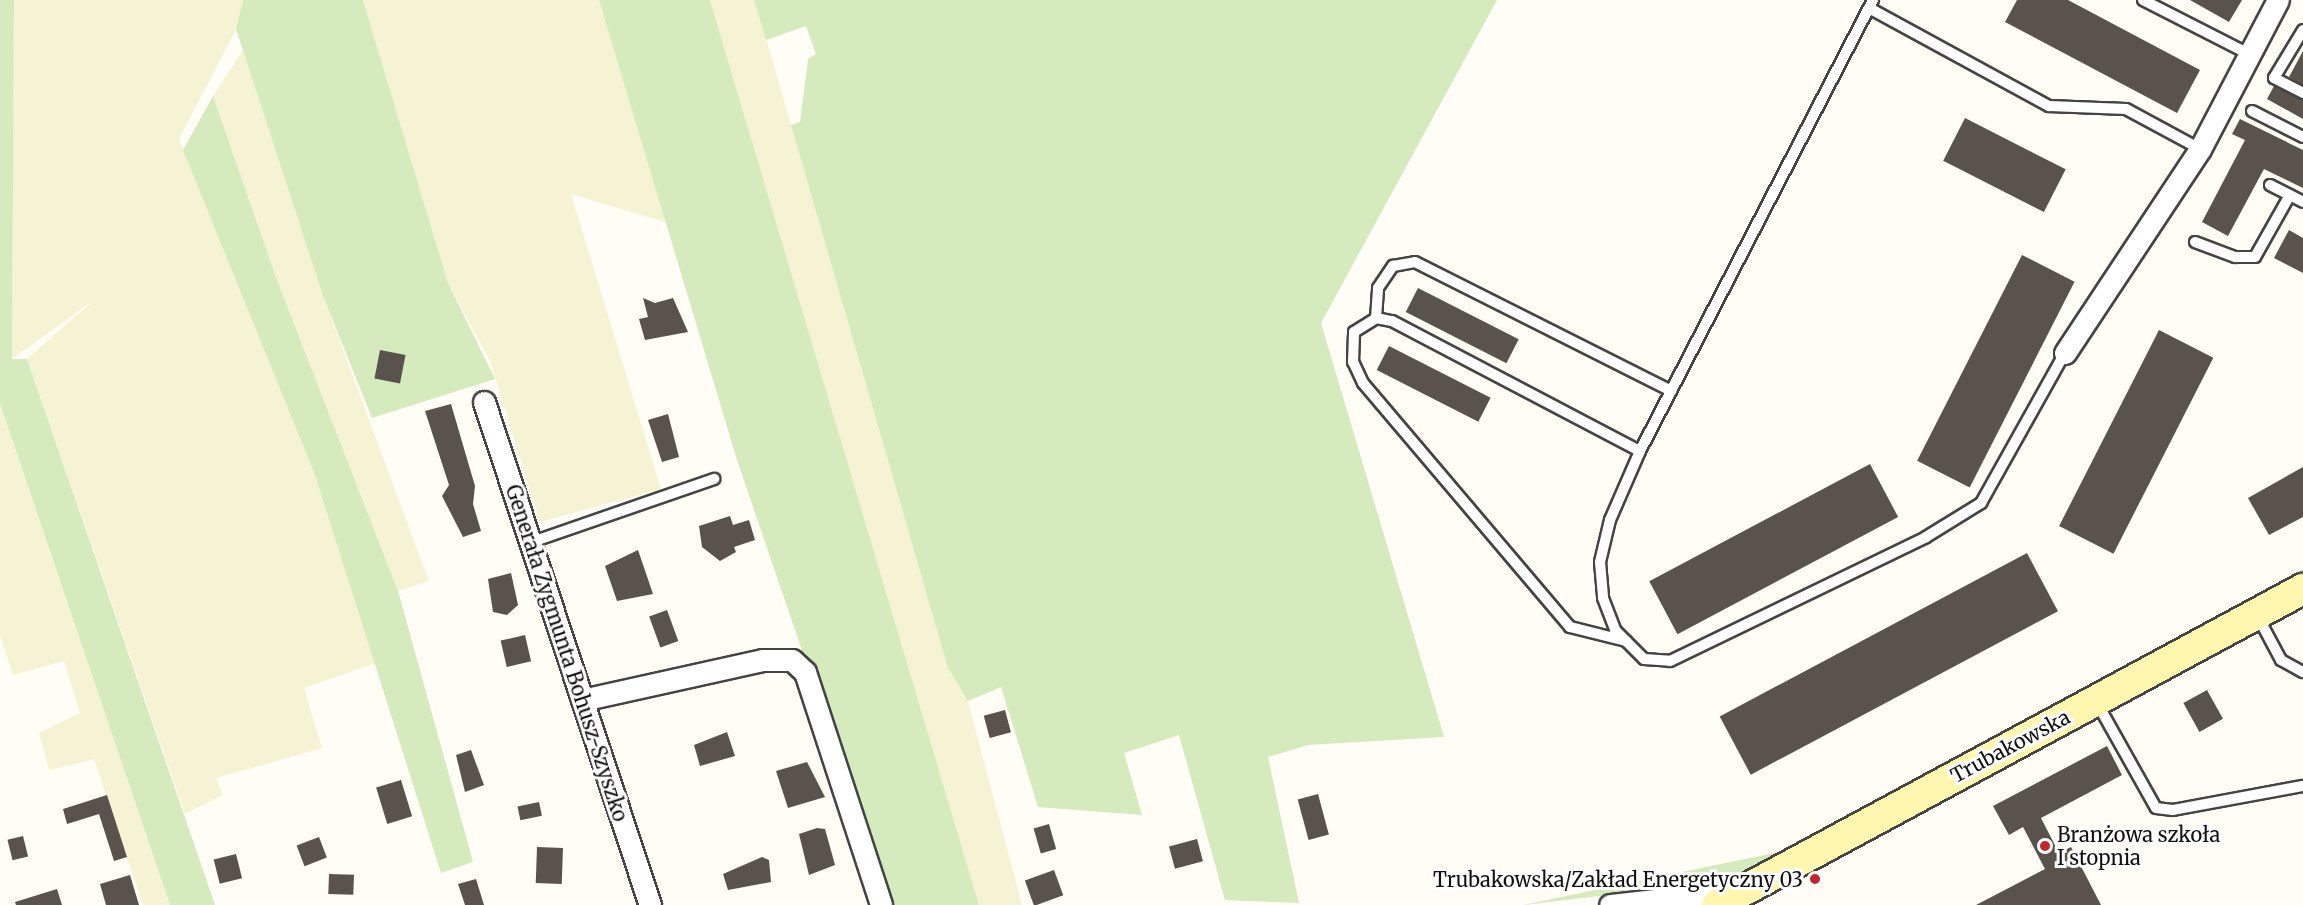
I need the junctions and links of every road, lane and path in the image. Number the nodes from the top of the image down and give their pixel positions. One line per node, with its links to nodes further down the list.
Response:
1 (2143, 0): 5 (lane)
2 (2278, 0): 5 (street)
3 (1871, 4): 9 (lane); 16 (lane)
4 (2303, 30): 6 (lane)
5 (2251, 55): 9 (street)
6 (2303, 93)
7 (2252, 111): 8 (lane)
8 (2303, 137)
9 (2200, 149): 15 (street)
10 (2270, 185): 11 (lane)
11 (2290, 195): 12 (lane); 13 (lane)
12 (2303, 202)
13 (2195, 242)
14 (1376, 318): 16 (lane); 18 (lane); 23 (lane)
15 (2065, 353): 23 (lane)
16 (1671, 391): 18 (lane)
17 (484, 402): 20 (street, Generała Zygmunta Bohusz-Szyszko)
18 (1640, 452): 23 (lane)
19 (714, 479): 20 (lane)
20 (532, 542): 25 (street, Generała Zygmunta Bohusz-Szyszko)
21 (2303, 589): 22 (street, Trubakowska)
22 (2256, 614): 24 (lane); 26 (street, Trubakowska)
23 (1626, 641)
24 (2303, 672)
25 (582, 700): 29 (street, Generała Zygmunta Bohusz-Szyszko); 30 (street)
26 (2095, 700): 27 (lane); 28 (street, Trubakowska)
27 (2303, 786)
28 (1746, 889): 31 (street); 32 (street, Trubakowska)
29 (650, 905)
30 (881, 905)
31 (1610, 905)
32 (1717, 905)

